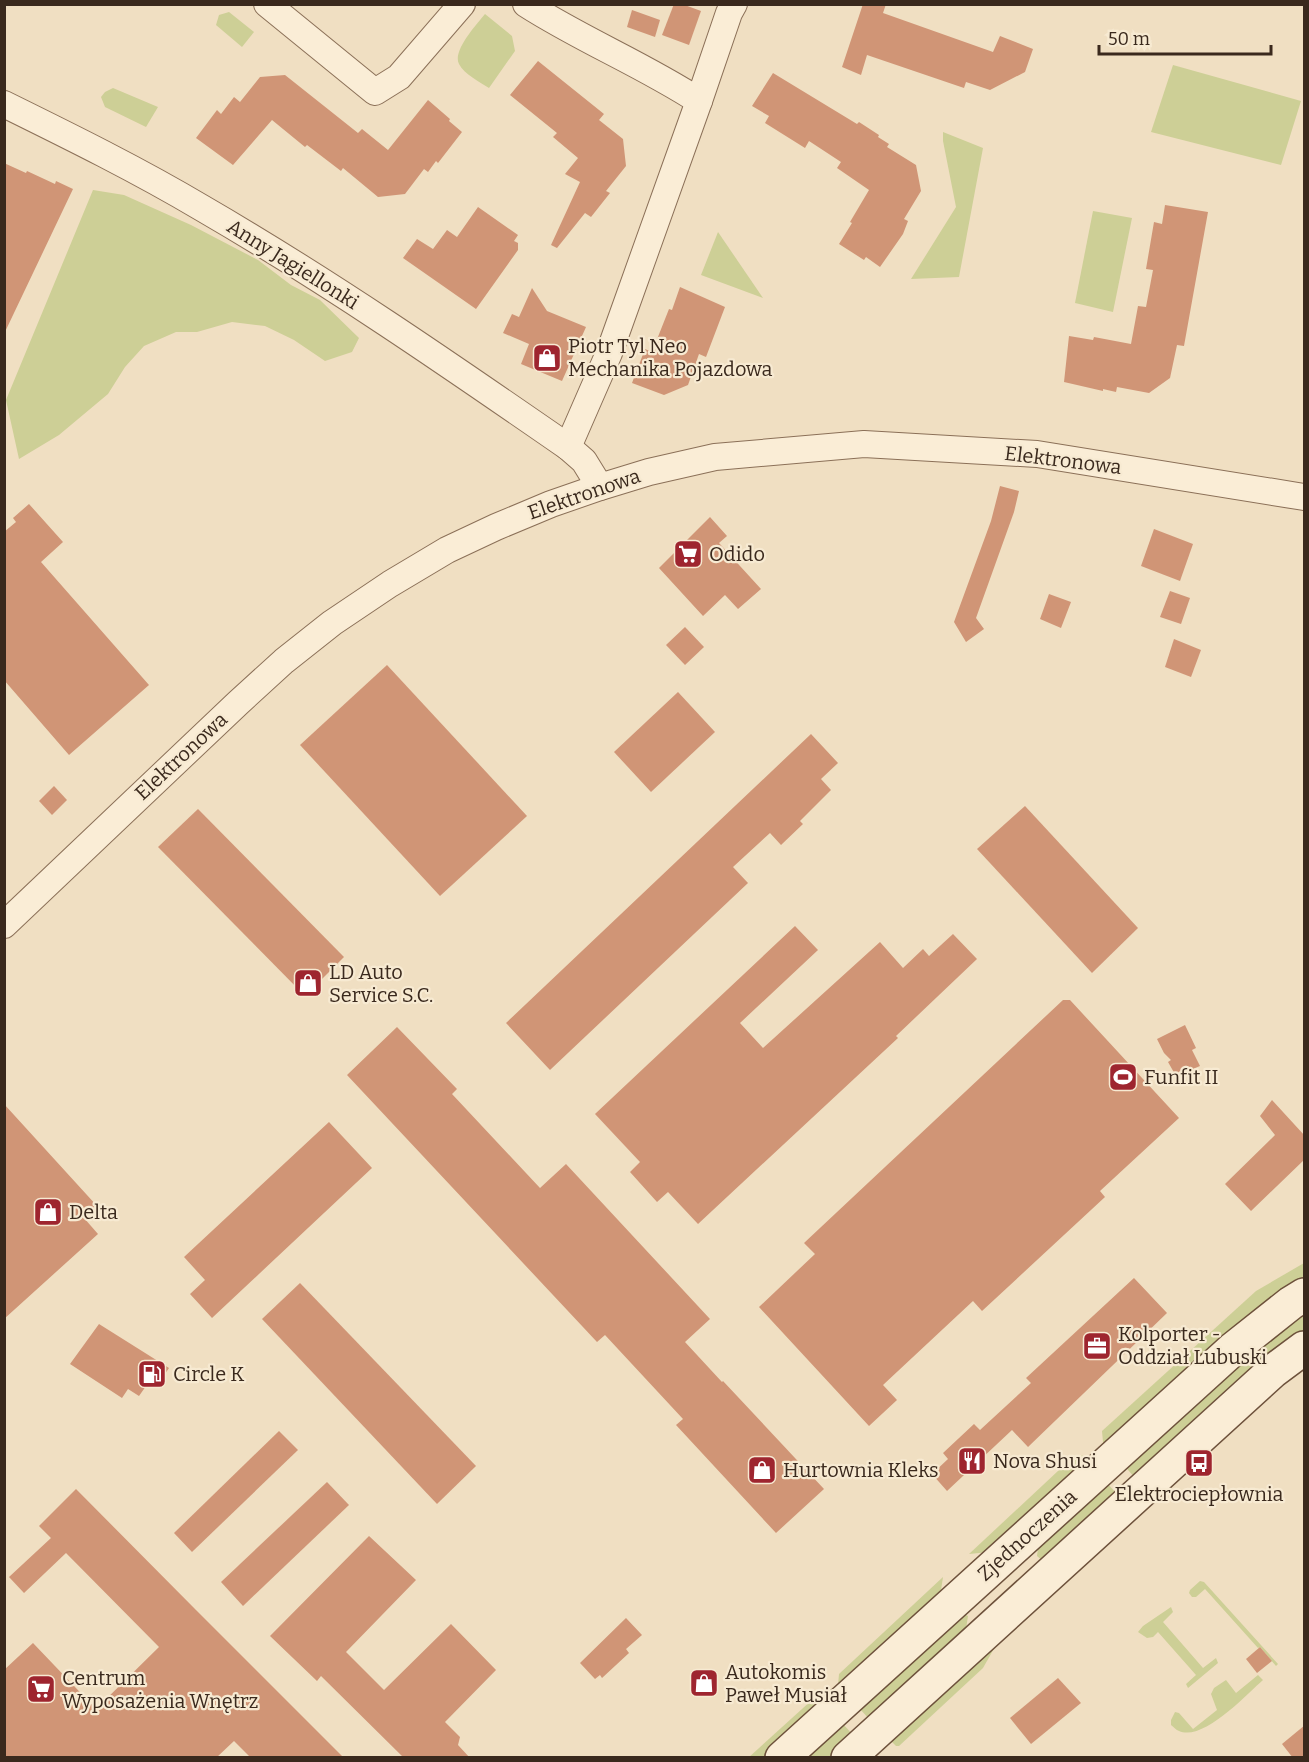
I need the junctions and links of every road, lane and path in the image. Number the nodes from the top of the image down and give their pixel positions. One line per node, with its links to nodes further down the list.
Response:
1 (267, 4): 2 (street)
2 (462, 4)
3 (526, 4): 5 (street)
4 (734, 4): 5 (street)
5 (699, 101): 7 (street)
6 (4, 104): 7 (street, Anny Jagiellonki)
7 (568, 447): 8 (street, Anny Jagiellonki)
8 (600, 487): 9 (street, Elektronowa); 10 (street, Elektronowa)
9 (1305, 497)
10 (4, 925)
11 (1305, 1295): 13 (main road, Zjednoczenia)
12 (1305, 1348): 14 (main road)
13 (782, 1758)
14 (848, 1758)

